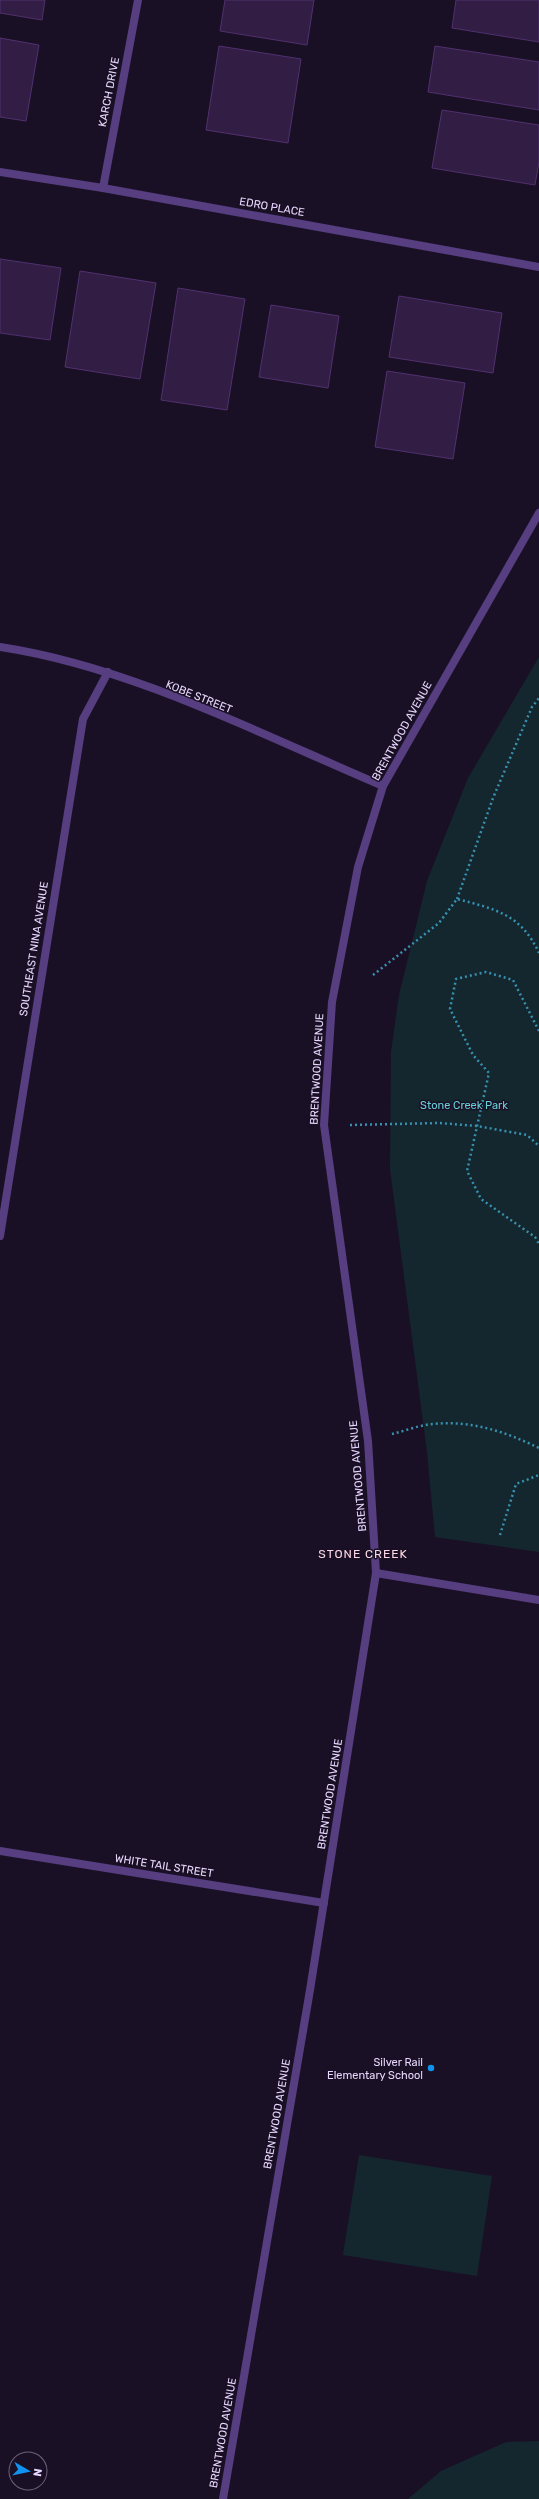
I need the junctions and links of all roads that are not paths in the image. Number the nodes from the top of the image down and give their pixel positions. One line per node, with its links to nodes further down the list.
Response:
1 (138, 0): 3 (street, KARCH DRIVE)
2 (0, 172): 3 (street, EDRO PLACE)
3 (103, 188): 4 (street, EDRO PLACE)
4 (539, 267)
5 (539, 513): 8 (street, BRENTWOOD AVENUE)
6 (0, 647): 7 (street, KOBE STREET)
7 (108, 672): 8 (street, KOBE STREET); 9 (street, SOUTHEAST NINA AVENUE)
8 (383, 786): 10 (street, BRENTWOOD AVENUE)
9 (0, 1236)
10 (376, 1573): 11 (street); 13 (street, BRENTWOOD AVENUE)
11 (539, 1600)
12 (0, 1851): 13 (street, WHITE TAIL STREET)
13 (324, 1903): 14 (street, BRENTWOOD AVENUE)
14 (223, 2499)

